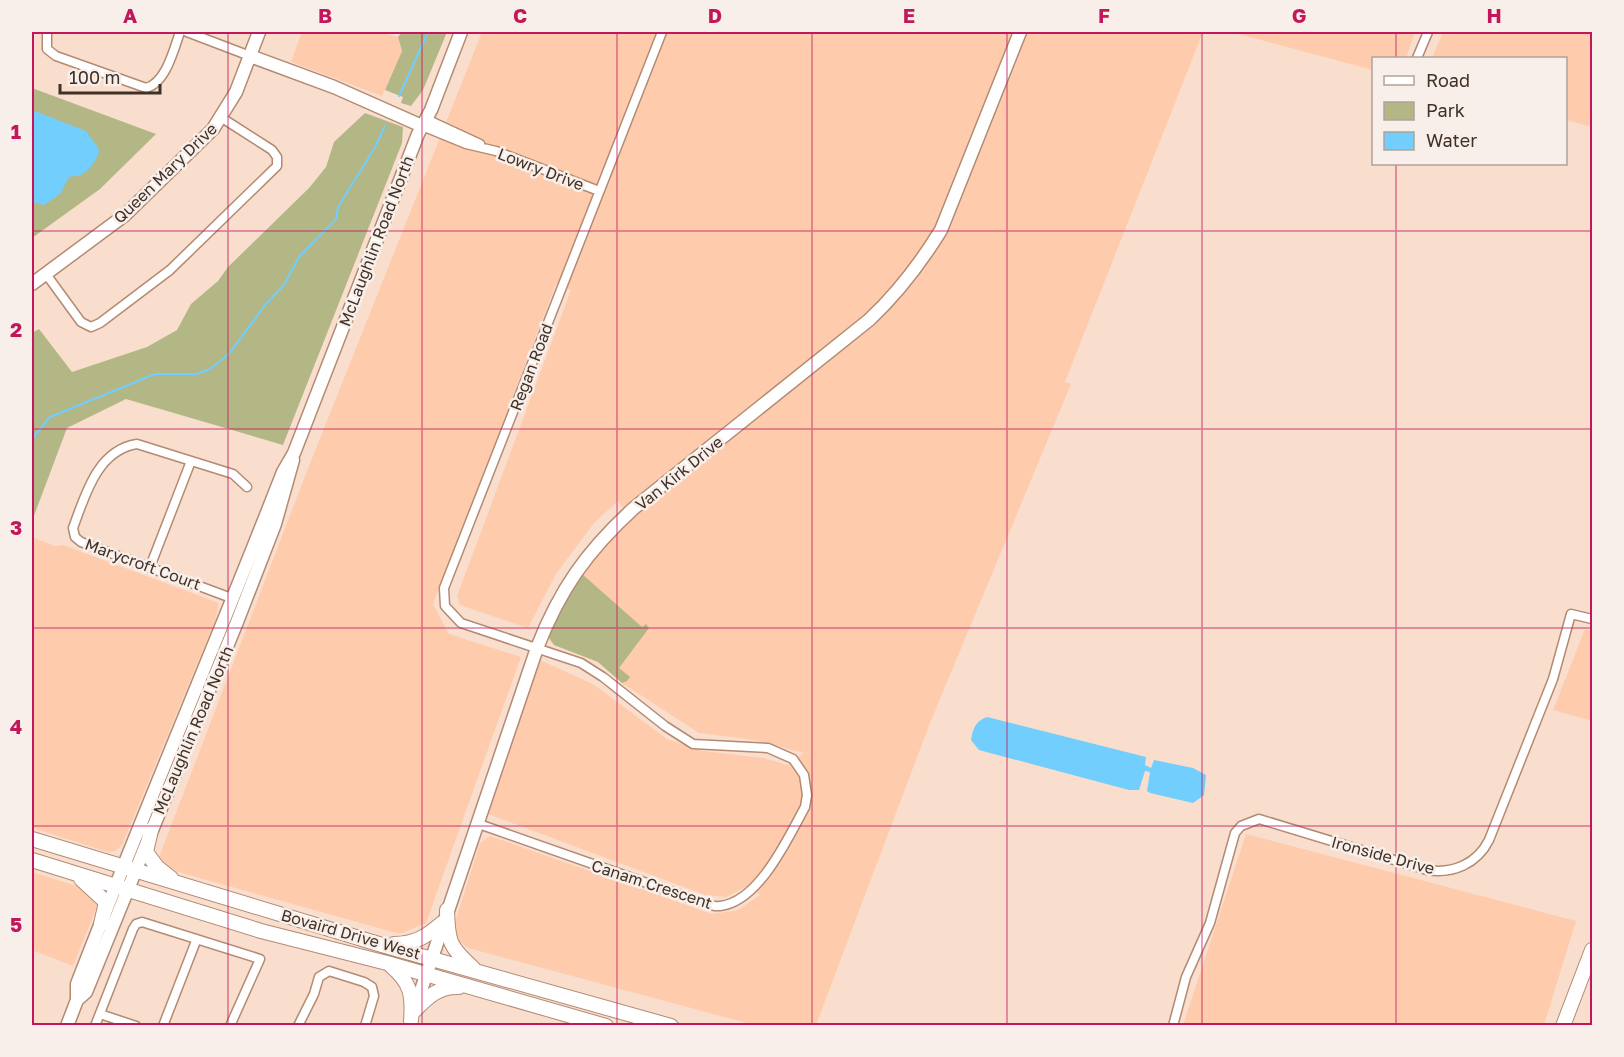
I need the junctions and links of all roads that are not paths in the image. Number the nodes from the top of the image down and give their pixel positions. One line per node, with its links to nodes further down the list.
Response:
1 (47, 32): 2 (street)
2 (180, 32)
3 (187, 32): 9 (street)
4 (259, 32): 9 (street, Queen Mary Drive)
5 (461, 32): 12 (street, McLaughlin Road North)
6 (662, 32): 13 (street, Regan Road)
7 (1020, 32): 22 (street, Van Kirk Drive)
8 (1428, 32): 10 (street)
9 (250, 56): 11 (street, Queen Mary Drive); 12 (street)
10 (1417, 57)
11 (222, 118): 14 (street, Queen Mary Drive); 14 (street)
12 (424, 123): 13 (street, Lowry Drive); 16 (street, McLaughlin Road North)
13 (599, 192): 22 (street, Regan Road)
14 (46, 274): 15 (street, Queen Mary Drive)
15 (32, 284)
16 (294, 453): 20 (street, McLaughlin Road North); 24 (street, McLaughlin Road North)
17 (191, 461): 18 (street, Marycroft Court); 19 (street); 19 (street, Marycroft Court)
18 (248, 487)
19 (150, 567): 20 (street, Marycroft Court)
20 (234, 598): 23 (street, McLaughlin Road North)
21 (1593, 619): 55 (street, Ironside Drive)
22 (537, 648): 25 (street, Van Kirk Drive); 25 (street, Canam Crescent)
23 (192, 702): 24 (street); 29 (street, McLaughlin Road North)
24 (196, 722): 26 (street, McLaughlin Road North)
25 (476, 823): 33 (street, Van Kirk Drive)
26 (151, 830): 29 (street, McLaughlin Road North); 31 (main road)
27 (32, 839): 29 (main road, Bovaird Drive West)
28 (32, 860): 30 (main road, Bovaird Drive West)
29 (129, 869): 31 (main road, Bovaird Drive West); 32 (street, McLaughlin Road North)
30 (69, 872): 32 (main road, Bovaird Drive West); 34 (main road)
31 (180, 885): 36 (main road, Bovaird Drive West)
32 (121, 888): 34 (street, McLaughlin Road North); 39 (main road, Bovaird Drive West); 43 (street, McLaughlin Road North)
33 (445, 916): 36 (main road); 38 (street, Van Kirk Drive); 40 (main road)
34 (101, 924): 43 (street, McLaughlin Road North)
35 (196, 941): 44 (street); 49 (street); 50 (street)
36 (382, 945): 38 (main road, Bovaird Drive West)
37 (1593, 950): 56 (main road)
38 (432, 957): 40 (main road, Bovaird Drive West); 41 (street, Van Kirk Drive)
39 (387, 963): 41 (main road, Bovaird Drive West); 45 (main road)
40 (477, 971): 54 (main road, Bovaird Drive West)
41 (426, 974): 42 (main road, Bovaird Drive West); 45 (street, Van Kirk Drive)
42 (471, 987): 45 (main road); 53 (main road, Bovaird Drive West)
43 (77, 1000): 46 (street, McLaughlin Road North)
44 (100, 1014): 47 (street); 48 (street)
45 (411, 1020)
46 (67, 1026)
47 (95, 1026)
48 (136, 1026)
49 (163, 1026)
50 (230, 1026)
51 (298, 1026): 52 (street)
52 (366, 1026)
53 (606, 1026)
54 (671, 1026)
55 (1173, 1026)
56 (1563, 1026)

